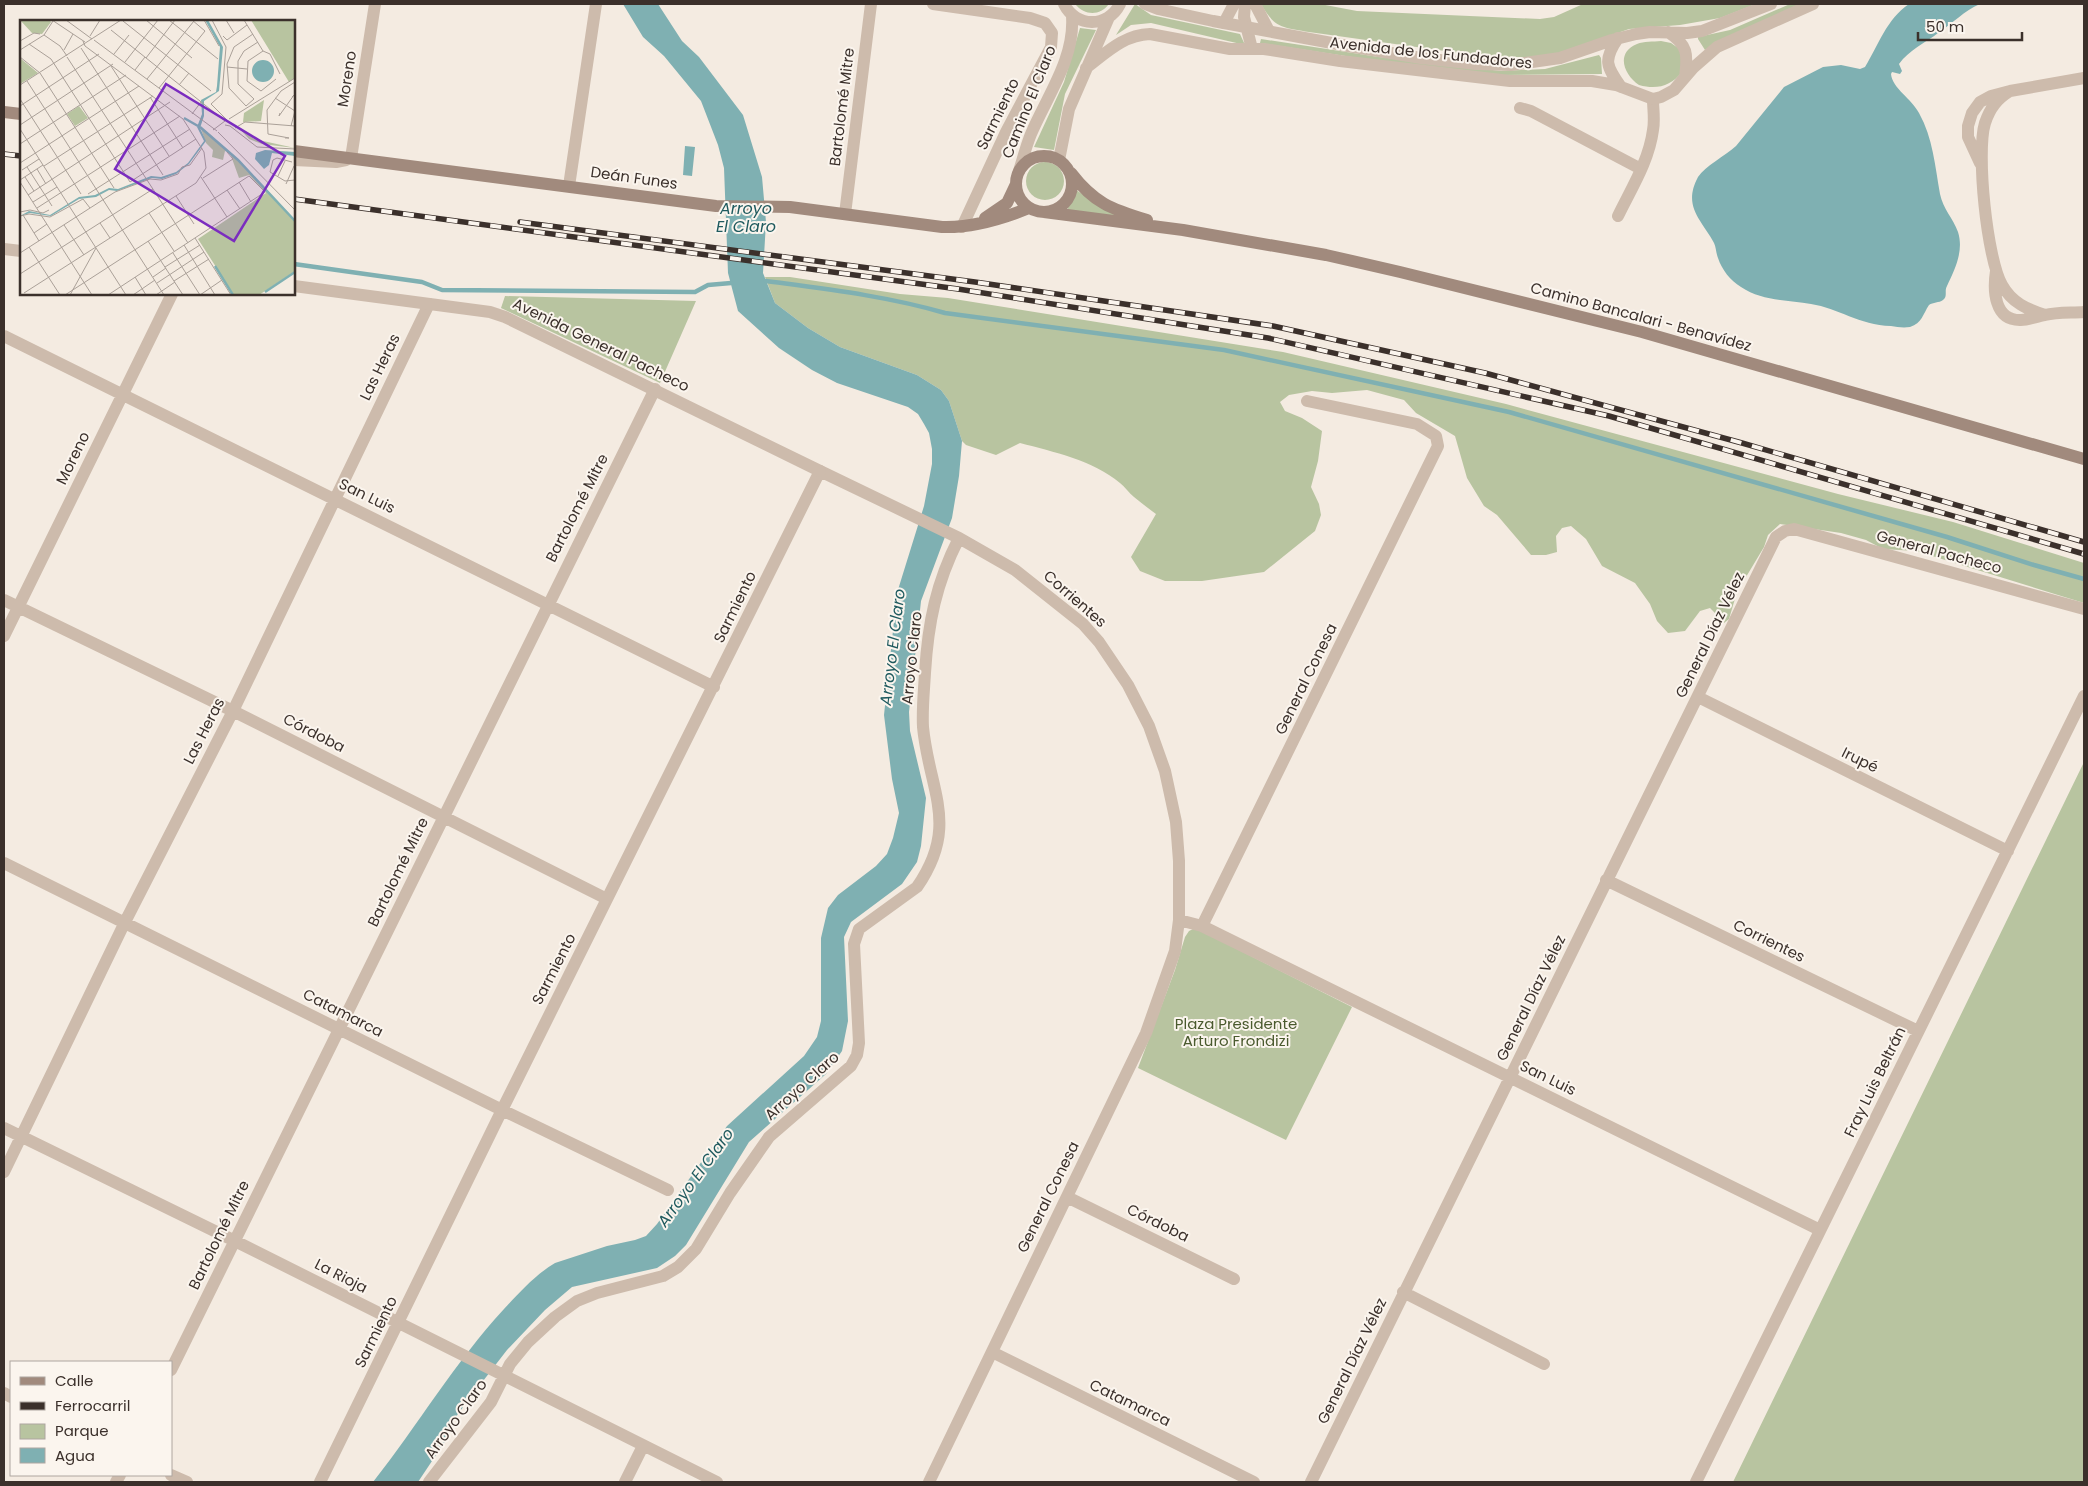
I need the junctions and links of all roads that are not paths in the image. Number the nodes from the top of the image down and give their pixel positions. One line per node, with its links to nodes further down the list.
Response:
1 (375, 4): 30 (street, Moreno)
2 (596, 4): 35 (street)
3 (871, 4): 38 (street, Bartolomé Mitre)
4 (933, 4): 40 (street, Sarmiento)
5 (1064, 4): 13 (street)
6 (1120, 4): 14 (street)
7 (1145, 4): 15 (street, Avenida de los Fundadores)
8 (1234, 4): 15 (street)
9 (1245, 4): 16 (street)
10 (1255, 4): 17 (street)
11 (1772, 4): 18 (street, Avenida de los Fundadores)
12 (1813, 4): 22 (street)
13 (1072, 16): 14 (street); 34 (street, Camino El Claro)
14 (1109, 17): 21 (street)
15 (1224, 23): 16 (street, Avenida de los Fundadores)
16 (1247, 27): 17 (street, Avenida de los Fundadores); 20 (street)
17 (1269, 31): 19 (street, Avenida de los Fundadores)
18 (1668, 32): 19 (street, Avenida de los Fundadores); 22 (street)
19 (1618, 38): 24 (street)
20 (1252, 49): 21 (street, Avenida de los Fundadores); 24 (street, Avenida de los Fundadores)
21 (1086, 68): 32 (street)
22 (1685, 76): 25 (street)
23 (2084, 78): 47 (street)
24 (1621, 87): 25 (street, Avenida de los Fundadores)
25 (1653, 99): 33 (street)
26 (1520, 108): 33 (street)
27 (4, 112): 28 (main road)
28 (20, 114)
29 (295, 151): 30 (main road, Deán Funes)
30 (351, 158): 31 (street); 35 (main road, Deán Funes)
31 (295, 160)
32 (1063, 164): 34 (main road); 37 (main road); 41 (main road, Camino Bancalari - Benavídez)
33 (1641, 169): 39 (street)
34 (1017, 177): 36 (main road); 40 (main road, Deán Funes)
35 (569, 186): 38 (main road, Deán Funes)
36 (1029, 208): 37 (main road); 40 (main road, Deán Funes)
37 (1044, 212): 41 (main road, Camino Bancalari - Benavídez)
38 (844, 214): 40 (main road, Deán Funes)
39 (1618, 216)
40 (966, 226)
41 (1184, 230): 52 (main road, Camino Bancalari - Benavídez)
42 (4, 249): 43 (street)
43 (20, 251)
44 (295, 286): 46 (street, Avenida General Pacheco)
45 (172, 295): 50 (street, Moreno)
46 (429, 304): 49 (street, Avenida General Pacheco); 54 (street, Las Heras)
47 (2084, 312)
48 (4, 336): 50 (street, San Luis)
49 (655, 389): 53 (street, Avenida General Pacheco); 58 (street, Bartolomé Mitre)
50 (122, 395): 54 (street, San Luis); 59 (street, Moreno)
51 (1307, 401): 73 (street, General Conesa)
52 (2084, 459)
53 (820, 471): 56 (street, Corrientes); 62 (street, Sarmiento)
54 (335, 499): 58 (street, San Luis); 65 (street, Las Heras)
55 (1785, 531): 60 (street, General Pacheco); 64 (street, General Díaz Vélez)
56 (955, 536): 71 (street, Corrientes); 91 (street, Arroyo Claro)
57 (4, 600): 59 (street, Córdoba)
58 (547, 604): 62 (street, San Luis); 66 (street, Bartolomé Mitre)
59 (18, 607): 61 (street, Moreno); 65 (street, Córdoba)
60 (2084, 609)
61 (4, 636)
62 (714, 687): 70 (street, Sarmiento)
63 (2084, 696): 67 (street, Fray Luis Beltrán)
64 (1698, 697): 67 (street, Irupé); 69 (street, General Díaz Vélez)
65 (233, 710): 66 (street, Córdoba); 72 (street, Las Heras)
66 (443, 816): 70 (street, Córdoba); 74 (street, Bartolomé Mitre)
67 (2008, 851): 75 (street, Fray Luis Beltrán)
68 (4, 863): 72 (street, Catamarca)
69 (1606, 880): 75 (street, Corrientes); 76 (street, General Díaz Vélez)
70 (607, 899): 77 (street, Sarmiento)
71 (1179, 920): 73 (street, San Luis); 82 (street, General Conesa)
72 (126, 922): 74 (street, Catamarca); 79 (street, Las Heras)
73 (1202, 926): 76 (street, San Luis)
74 (339, 1029): 77 (street, Catamarca); 84 (street, Bartolomé Mitre)
75 (1918, 1031): 83 (street, Fray Luis Beltrán)
76 (1510, 1078): 83 (street, San Luis); 86 (street, General Díaz Vélez)
77 (502, 1110): 81 (street, Catamarca); 87 (street, Sarmiento)
78 (4, 1128): 79 (street, La Rioja)
79 (21, 1136): 80 (street, Las Heras); 84 (street, La Rioja)
80 (4, 1172)
81 (668, 1190)
82 (1067, 1197): 85 (street, Córdoba); 88 (street, General Conesa)
83 (1820, 1230): 102 (street, Fray Luis Beltrán)
84 (234, 1241): 87 (street, La Rioja); 90 (street, Bartolomé Mitre)
85 (1234, 1279)
86 (1403, 1292): 89 (street); 101 (street, General Díaz Vélez)
87 (399, 1323): 91 (street, La Rioja); 95 (street, Sarmiento)
88 (992, 1352): 99 (street, General Conesa); 100 (street, Catamarca)
89 (1544, 1364)
90 (172, 1368)
91 (501, 1374): 92 (street, La Rioja); 96 (street, Arroyo Claro)
92 (643, 1446): 97 (street); 98 (street, La Rioja)
93 (172, 1475): 94 (street)
94 (187, 1482)
95 (320, 1482)
96 (429, 1482)
97 (626, 1482)
98 (717, 1482)
99 (929, 1482)
100 (1254, 1482)
101 (1311, 1482)
102 (1696, 1482)

